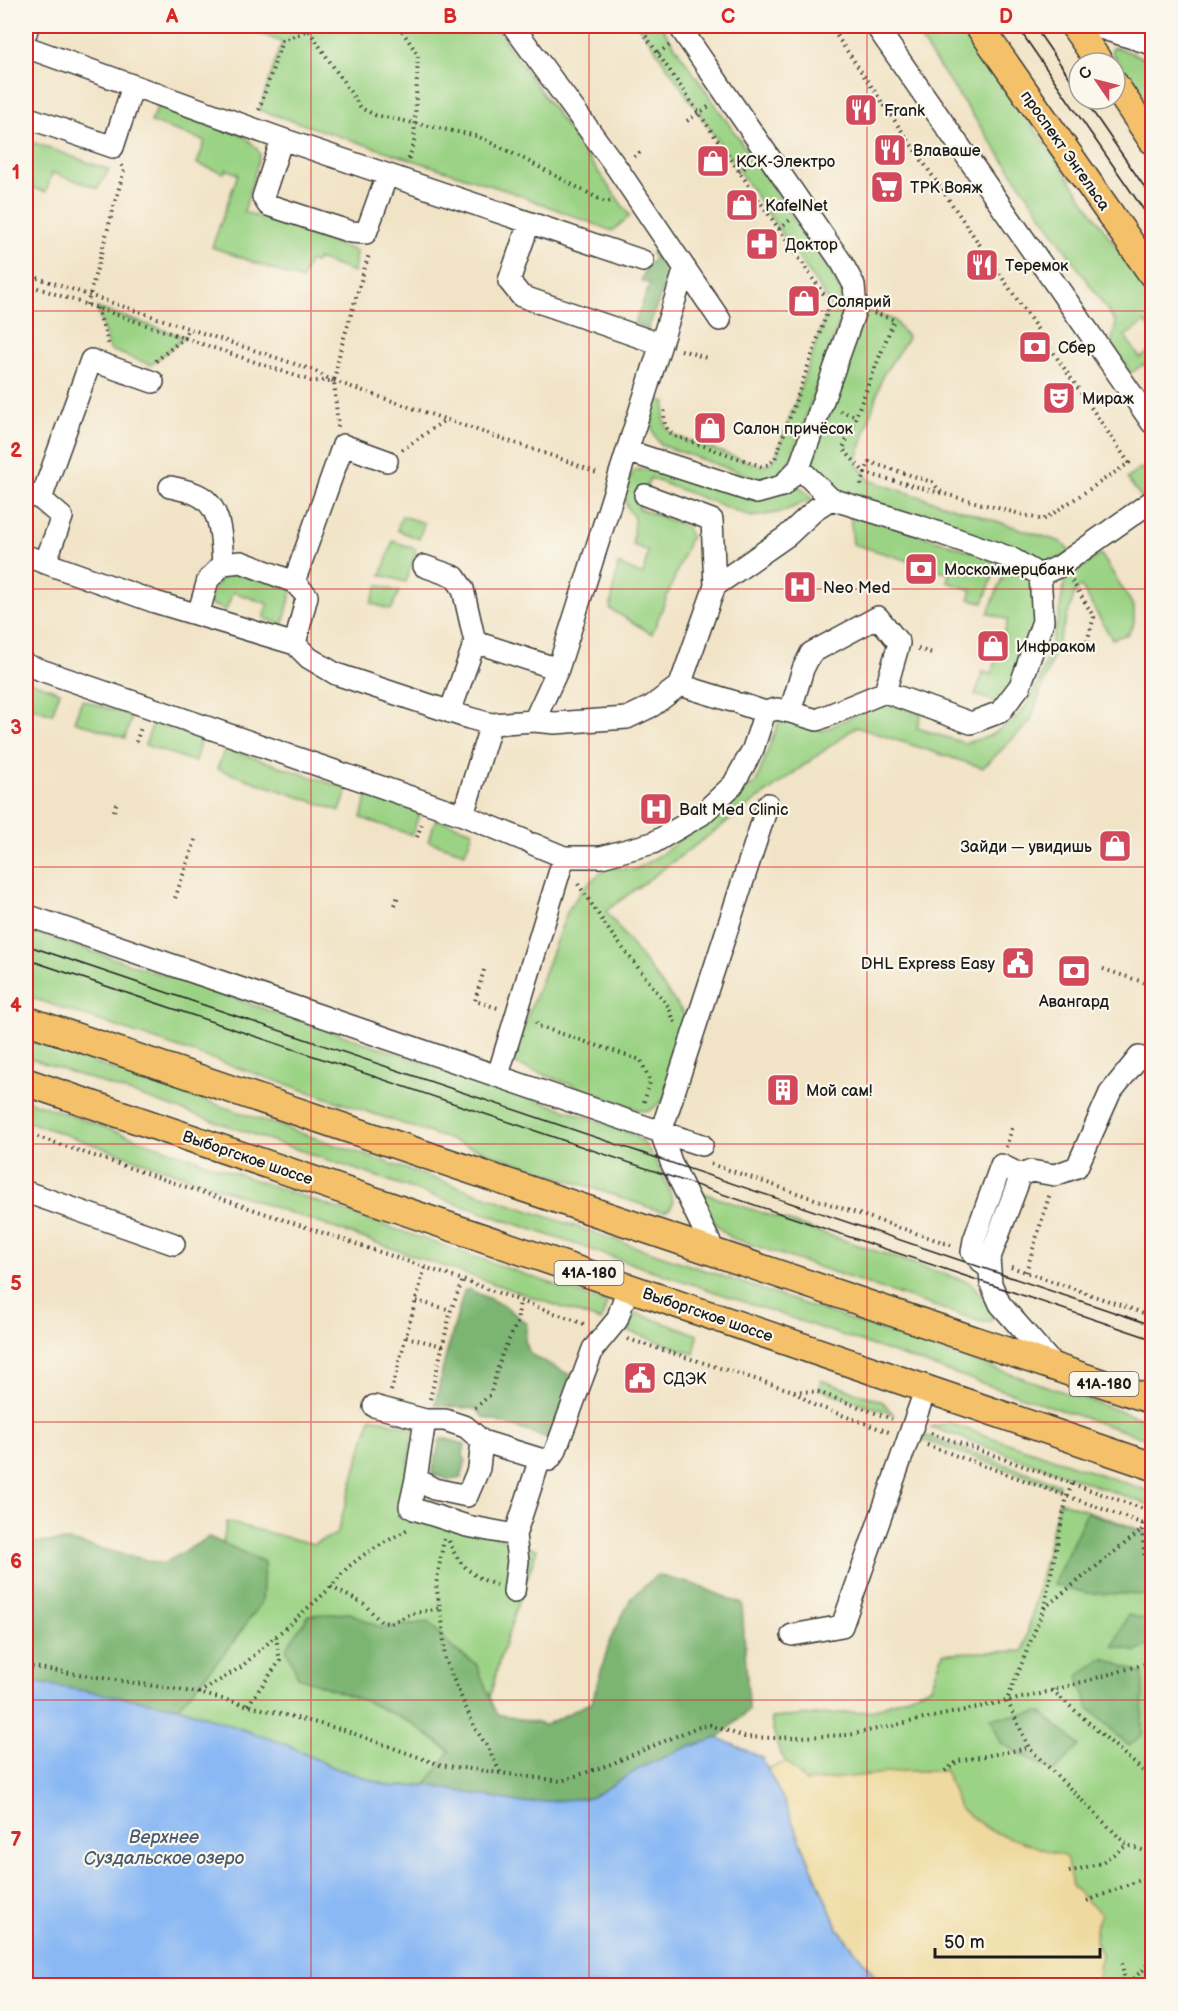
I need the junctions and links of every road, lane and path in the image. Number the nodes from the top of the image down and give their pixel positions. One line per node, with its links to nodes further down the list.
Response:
1 (28, 26): 13 (street)
2 (306, 26): 12 (path)
3 (317, 26): 12 (path)
4 (399, 26): 25 (path)
5 (513, 26): 33 (street)
6 (639, 26): 18 (path)
7 (830, 26): 65 (path)
8 (876, 26): 57 (street)
9 (979, 26): 41 (main road, проспект Энгельса)
10 (1074, 26): 17 (main road)
11 (1094, 26): 15 (street)
12 (310, 30): 25 (path); 26 (path)
13 (26, 33)
14 (676, 34): 18 (path); 61 (street)
15 (1152, 44)
16 (26, 47): 19 (street)
17 (1092, 51)
18 (658, 53): 22 (path)
19 (133, 86): 26 (street); 29 (street)
20 (714, 103): 22 (path)
21 (1127, 103): 28 (main road)
22 (699, 113): 24 (path); 31 (path)
23 (26, 117): 29 (street)
24 (687, 121)
25 (415, 123): 32 (path); 33 (path)
26 (252, 127): 27 (street)
27 (282, 139): 32 (street); 37 (street)
28 (1152, 140)
29 (113, 147): 43 (path)
30 (754, 161): 31 (path)
31 (739, 171): 36 (path)
32 (395, 177): 35 (street); 37 (street)
33 (636, 197): 39 (street)
34 (793, 218): 36 (path)
35 (529, 223): 38 (street); 50 (street)
36 (779, 229): 55 (path)
37 (366, 233): 54 (path)
38 (643, 261)
39 (685, 268): 46 (street); 50 (street)
40 (26, 274): 43 (path)
41 (1152, 274)
42 (26, 284): 44 (path)
43 (90, 295): 44 (path); 48 (path)
44 (87, 305): 45 (path)
45 (97, 308): 49 (path); 52 (path)
46 (720, 320)
47 (894, 320): 62 (path)
48 (188, 328): 49 (path); 54 (path)
49 (184, 338): 53 (path); 54 (path)
50 (667, 346): 51 (path); 59 (street)
51 (707, 358)
52 (116, 369): 53 (street); 67 (street)
53 (145, 379)
54 (334, 381): 56 (path); 58 (path)
55 (666, 402)
56 (446, 420): 60 (path); 63 (path)
57 (1152, 423)
58 (343, 445): 60 (street); 76 (street)
59 (627, 451): 61 (street); 63 (street)
60 (387, 461)
61 (799, 468): 68 (street)
62 (865, 473): 65 (path); 65 (path); 70 (path)
63 (617, 482): 83 (street)
64 (170, 487): 72 (street)
65 (942, 493)
66 (645, 495): 77 (street)
67 (33, 496): 71 (street)
68 (831, 499): 70 (street); 77 (street)
69 (1152, 501): 74 (street)
70 (855, 506): 75 (street)
71 (35, 560): 78 (street)
72 (224, 564): 76 (street); 78 (street)
73 (424, 566): 79 (street)
74 (1060, 566): 75 (street); 80 (path)
75 (1040, 575): 85 (street)
76 (294, 582): 81 (street)
77 (716, 586): 84 (street)
78 (198, 615): 81 (street)
79 (475, 642): 83 (street); 86 (street)
80 (1087, 642)
81 (295, 644): 86 (street)
82 (26, 665): 94 (street)
83 (558, 669): 89 (street)
84 (680, 685): 87 (street); 89 (street)
85 (885, 692): 88 (street); 88 (street)
86 (450, 712): 90 (street)
87 (765, 712): 88 (street); 96 (street)
88 (790, 712)
89 (534, 721): 90 (street)
90 (491, 724): 94 (street)
91 (117, 801): 93 (path)
92 (768, 804): 111 (street)
93 (114, 811)
94 (463, 815): 96 (street)
95 (196, 838): 98 (path)
96 (564, 857): 103 (street); 107 (path)
97 (398, 896): 99 (path)
98 (175, 898)
99 (395, 905)
100 (26, 915): 109 (street)
101 (1103, 969): 104 (path)
102 (484, 970): 105 (path)
103 (525, 984): 105 (street); 111 (path)
104 (1152, 985)
105 (516, 1014): 109 (street)
106 (26, 1020): 117 (main road, 41А-180)
107 (677, 1029)
108 (1139, 1057): 114 (street)
109 (498, 1075): 111 (street)
110 (26, 1082): 122 (main road, Выборгское шоссе / 41А-180)
111 (664, 1140): 112 (street); 117 (street); 118 (path)
112 (702, 1145)
113 (1021, 1175): 114 (street); 118 (street); 118 (street)
114 (1055, 1175): 120 (path)
115 (26, 1192): 116 (street)
116 (174, 1244)
117 (714, 1251): 129 (main road, 41А-180)
118 (984, 1261): 120 (path); 129 (street)
119 (425, 1267): 123 (path)
120 (1026, 1272): 126 (path)
121 (463, 1280): 125 (path)
122 (628, 1287): 130 (main road, Выборгское шоссе / 41А-180); 138 (street)
123 (416, 1301): 125 (path); 127 (path)
124 (520, 1301): 135 (path)
125 (451, 1310): 128 (path)
126 (1152, 1316)
127 (406, 1337): 128 (path); 133 (path)
128 (442, 1346): 134 (path)
129 (1055, 1368): 132 (main road, 41А-180)
130 (926, 1388): 136 (street); 139 (main road, Выборгское шоссе / 41А-180)
131 (793, 1391): 136 (path)
132 (1152, 1400)
133 (380, 1408): 134 (street)
134 (427, 1412): 135 (street); 140 (street)
135 (462, 1426): 137 (street)
136 (912, 1426): 141 (path); 156 (street)
137 (482, 1441): 138 (street); 142 (street)
138 (540, 1459): 148 (street)
139 (1152, 1466)
140 (416, 1479): 142 (street); 143 (street)
141 (1072, 1484): 144 (path); 153 (path)
142 (466, 1496): 145 (street)
143 (419, 1510): 145 (street); 149 (path)
144 (1152, 1512)
145 (459, 1524): 148 (street)
146 (1144, 1524): 147 (path)
147 (1142, 1530): 153 (path); 155 (path)
148 (515, 1535): 150 (street)
149 (331, 1587): 154 (path); 157 (path)
150 (514, 1592): 151 (path)
151 (438, 1597): 152 (path); 154 (path)
152 (440, 1608): 154 (path); 166 (path)
153 (1044, 1608): 162 (path)
154 (430, 1611)
155 (1152, 1624)
156 (792, 1635)
157 (276, 1636): 161 (path); 163 (path)
158 (1152, 1662): 160 (path)
159 (26, 1666): 161 (path)
160 (1052, 1690): 162 (path); 167 (path)
161 (199, 1693): 163 (path)
162 (1007, 1700): 164 (path); 166 (path)
163 (247, 1705): 166 (path)
164 (1029, 1748): 165 (path); 168 (path)
165 (945, 1770)
166 (500, 1773)
167 (1152, 1779)
168 (1127, 1845): 169 (path); 170 (path)
169 (1152, 1853): 171 (path)
170 (1069, 1872)
171 (1150, 1876): 172 (path); 173 (path)
172 (1152, 1886)
173 (1087, 1901)
174 (1152, 1958): 176 (path)
175 (1122, 1963): 176 (path)
176 (1126, 1985)

